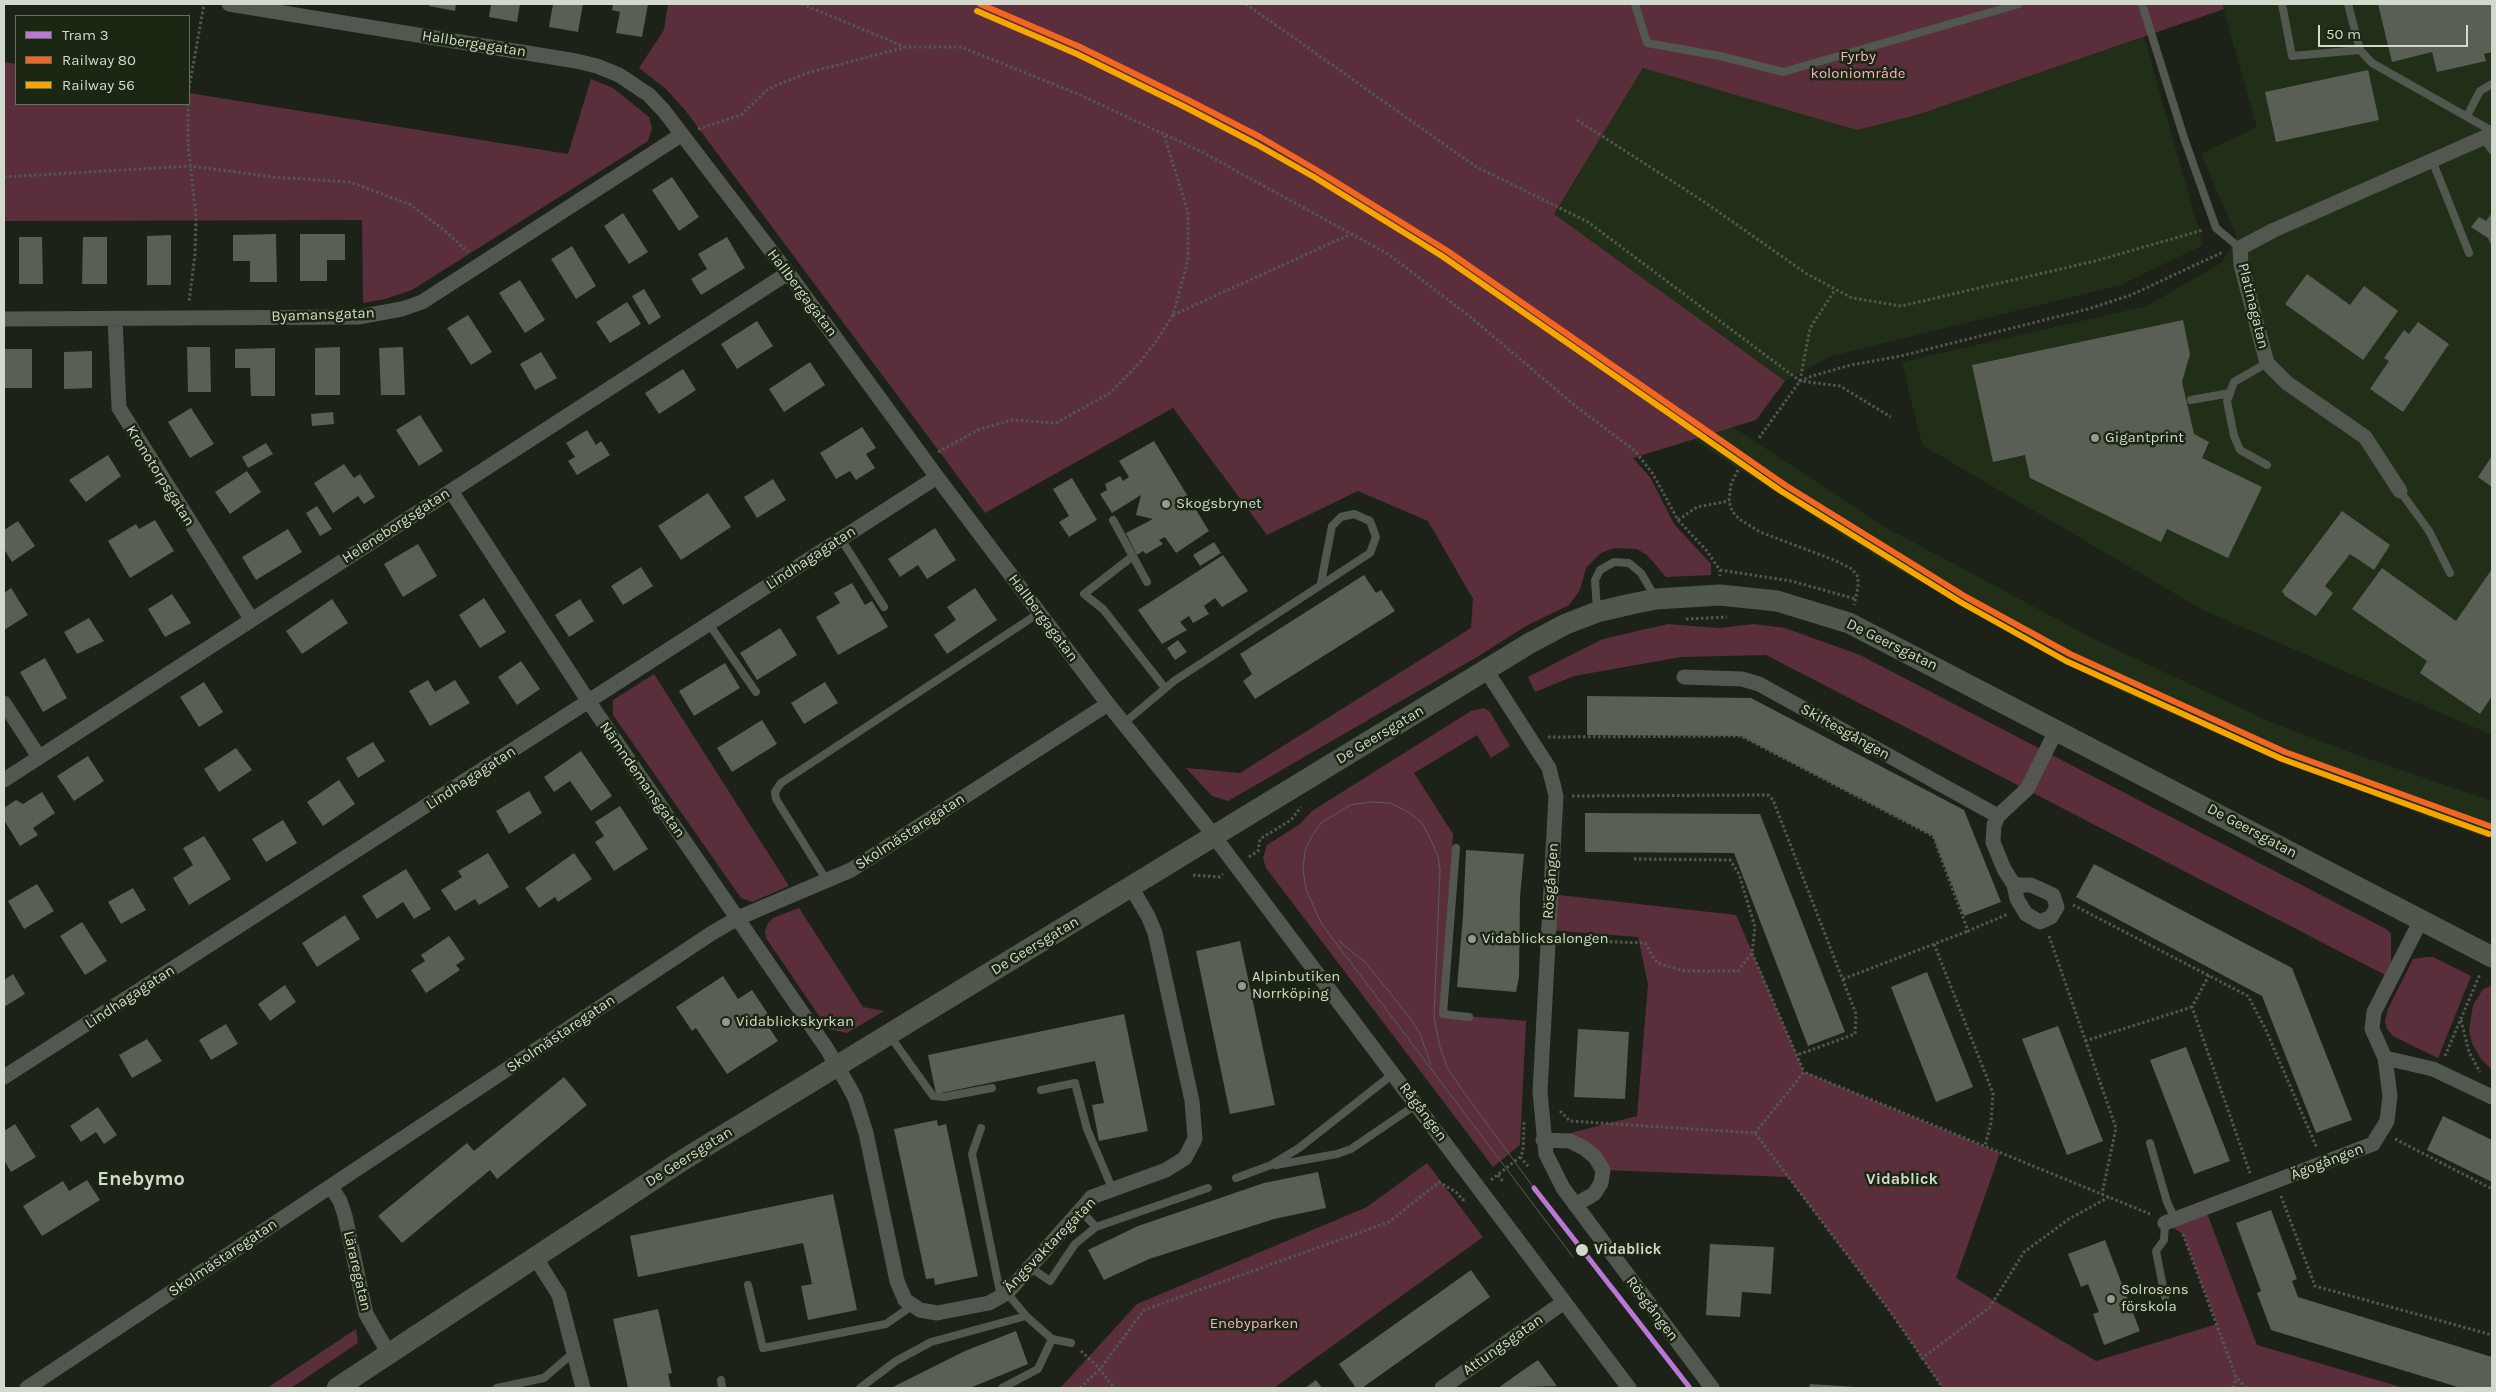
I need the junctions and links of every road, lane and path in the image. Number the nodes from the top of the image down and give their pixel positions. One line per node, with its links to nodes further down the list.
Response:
1 (204, 4): 12 (path)
2 (228, 4): 18 (street, Hallbergagatan)
3 (802, 4): 10 (path)
4 (1246, 4): 35 (path)
5 (1635, 4): 6 (lane)
6 (2019, 4)
7 (2142, 4): 23 (lane)
8 (2282, 4): 11 (lane)
9 (2348, 4): 11 (lane)
10 (906, 47): 17 (path); 18 (path)
11 (2360, 50): 15 (lane)
12 (190, 82)
13 (2492, 84): 15 (lane)
14 (188, 105): 21 (path)
15 (2467, 116): 19 (lane)
16 (1577, 120): 29 (path)
17 (1164, 134): 24 (path); 30 (path)
18 (681, 135): 27 (street, Byamansgatan); 28 (street, Hallbergagatan)
19 (2490, 138): 20 (street, Platinagatan)
20 (2432, 160): 25 (street, Platinagatan); 26 (lane)
21 (190, 166): 22 (path); 27 (path); 31 (path)
22 (4, 177)
23 (2216, 228): 25 (lane); 29 (path)
24 (1352, 234): 30 (path); 48 (path)
25 (2240, 248): 34 (street, Platinagatan); 35 (path)
26 (2469, 254)
27 (481, 264): 31 (street, Byamansgatan)
28 (788, 273): 40 (street, Hallbergagatan); 44 (street, Heleneborgsgatan)
29 (1836, 290): 35 (path)
30 (1173, 315): 40 (path)
31 (187, 318): 33 (street, Byamansgatan)
32 (4, 319): 33 (street, Byamansgatan)
33 (115, 319): 59 (street, Kronotorpsgatan)
34 (2267, 363): 36 (lane); 45 (street, Platinagatan)
35 (1800, 381): 38 (path); 39 (path)
36 (2230, 393): 37 (lane); 41 (lane)
37 (2191, 400)
38 (1891, 417)
39 (1759, 438)
40 (924, 459): 43 (street, Hallbergagatan)
41 (2268, 465)
42 (1738, 470): 46 (path)
43 (936, 477): 49 (street, Lindhagagatan); 58 (street, Hallbergagatan)
44 (451, 491): 59 (street, Heleneborgsgatan); 67 (street, Nämndemansgatan)
45 (2400, 491): 51 (lane)
46 (1729, 501): 48 (path); 61 (path)
47 (1114, 520): 50 (lane)
48 (1678, 520): 54 (path)
49 (841, 538): 56 (lane); 62 (street, Lindhagagatan)
50 (1133, 556): 52 (lane); 65 (lane)
51 (2450, 573)
52 (1147, 582)
53 (1321, 583): 53 (lane); 65 (lane)
54 (1720, 595): 55 (main road, De Geersgatan); 60 (path); 61 (main road, De Geersgatan)
55 (1656, 599): 57 (main road, De Geersgatan); 57 (lane)
56 (884, 607)
57 (1597, 612): 63 (main road, De Geersgatan)
58 (1040, 613): 69 (street, Hallbergagatan); 82 (lane)
59 (251, 619): 73 (street, Heleneborgsgatan)
60 (1720, 619)
61 (1849, 623): 71 (main road, De Geersgatan)
62 (709, 624): 66 (lane); 67 (street, Lindhagagatan)
63 (1486, 670): 72 (street, Rösgången); 77 (main road, De Geersgatan)
64 (1684, 677): 76 (street, Skiftesgången)
65 (1165, 688): 70 (lane)
66 (756, 692)
67 (589, 702): 87 (street, Nämndemansgatan); 110 (street, Lindhagagatan)
68 (4, 703): 73 (street)
69 (1108, 704): 70 (street, Hallbergagatan); 82 (street, Skolmästaregatan)
70 (1124, 723): 77 (street, Hallbergagatan)
71 (2057, 730): 76 (street); 88 (main road, De Geersgatan)
72 (1528, 737): 75 (street, Rösgången); 90 (path)
73 (39, 757): 74 (street, Heleneborgsgatan)
74 (4, 780)
75 (1556, 796): 91 (street, Rösgången); 97 (path)
76 (1998, 816): 83 (street)
77 (1214, 837): 80 (street, Rågången); 84 (main road, De Geersgatan)
78 (1456, 848): 99 (lane)
79 (1632, 859): 93 (path)
80 (1235, 866): 81 (path); 109 (street, Rågången)
81 (1189, 876)
82 (827, 881): 87 (street, Skolmästaregatan)
83 (2014, 885): 85 (street); 86 (street)
84 (1130, 887): 101 (main road, De Geersgatan); 132 (street, Ängsvaktaregatan)
85 (2052, 895): 89 (street); 96 (path)
86 (2023, 908): 89 (street); 90 (path)
87 (738, 918): 105 (street, Nämndemansgatan); 131 (street, Skolmästaregatan)
88 (2421, 920): 94 (main road, De Geersgatan); 104 (street, Ägogången)
89 (2044, 921): 102 (path)
90 (1968, 931): 92 (path)
91 (1547, 940): 93 (path); 120 (street, Rösgången)
92 (1934, 944): 97 (path); 122 (path)
93 (1752, 953): 103 (path)
94 (2492, 956)
95 (2480, 974): 100 (path)
96 (2209, 975): 98 (path); 124 (path)
97 (1843, 978): 103 (path)
98 (2192, 1007): 102 (path); 136 (path)
99 (1469, 1017)
100 (2461, 1019): 106 (path); 108 (path)
101 (889, 1035): 105 (main road, De Geersgatan); 111 (lane)
102 (2085, 1041): 137 (path)
103 (1797, 1055): 107 (path)
104 (2385, 1058): 106 (street); 118 (street, Ägogången)
105 (837, 1066): 143 (main road, De Geersgatan); 149 (street)
106 (2433, 1069): 113 (street)
107 (1804, 1072): 119 (path); 122 (path)
108 (2481, 1073)
109 (1393, 1074): 114 (street, Rågången); 125 (lane)
110 (4, 1077)
111 (992, 1088)
112 (1041, 1090): 132 (lane)
113 (2492, 1097)
114 (1417, 1104): 125 (lane); 134 (street, Rågången)
115 (1559, 1109): 119 (path)
116 (1524, 1112): 123 (path)
117 (981, 1128): 146 (lane)
118 (2380, 1132): 124 (street, Ägogången); 135 (path)
119 (1755, 1133): 156 (path)
120 (1543, 1140): 139 (street, Rösgången); 139 (street)
121 (2150, 1143): 141 (lane)
122 (1985, 1146): 137 (path)
123 (1520, 1157): 126 (path); 127 (path)
124 (2323, 1163): 129 (street, Ägogången)
125 (1271, 1166): 128 (lane)
126 (1528, 1166)
127 (1498, 1175): 130 (path); 134 (path)
128 (1236, 1178)
129 (2276, 1181): 136 (street, Ägogången); 151 (path)
130 (1504, 1183)
131 (331, 1187): 155 (street, Läraregatan); 159 (street, Skolmästaregatan)
132 (1112, 1188): 140 (street, Ängsvaktaregatan)
133 (1208, 1188): 142 (lane)
134 (1480, 1188): 148 (street, Rågången); 157 (path)
135 (2492, 1189)
136 (2255, 1190): 141 (street, Ägogången)
137 (2102, 1194): 138 (path)
138 (2109, 1196): 141 (path); 156 (path)
139 (1574, 1205): 169 (street, Rösgången)
140 (1080, 1210): 142 (lane); 144 (street, Ängsvaktaregatan)
141 (2170, 1221): 147 (lane); 158 (path)
142 (1096, 1227): 144 (lane)
143 (535, 1257): 154 (street); 155 (main road, De Geersgatan)
144 (1031, 1268): 146 (street, Ängsvaktaregatan)
145 (748, 1285): 149 (lane)
146 (1004, 1295): 149 (street, Ängsvaktaregatan); 150 (lane)
147 (2165, 1297)
148 (1564, 1302): 167 (street, Attungsgatan); 168 (street, Rågången)
149 (913, 1305)
150 (1026, 1316): 152 (lane); 163 (lane)
151 (2492, 1335)
152 (1052, 1339): 153 (lane); 164 (lane)
153 (1071, 1343): 157 (path)
154 (574, 1352): 161 (lane); 162 (street)
155 (388, 1354): 160 (main road, De Geersgatan)
156 (1921, 1359): 170 (path)
157 (1100, 1369): 165 (path); 166 (path)
158 (2236, 1377): 171 (path); 172 (path)
159 (27, 1388)
160 (337, 1388)
161 (497, 1388)
162 (583, 1388)
163 (860, 1388)
164 (1002, 1388)
165 (1080, 1388)
166 (1114, 1388)
167 (1442, 1388)
168 (1629, 1388)
169 (1712, 1388)
170 (1943, 1388)
171 (2233, 1388)
172 (2246, 1388)

